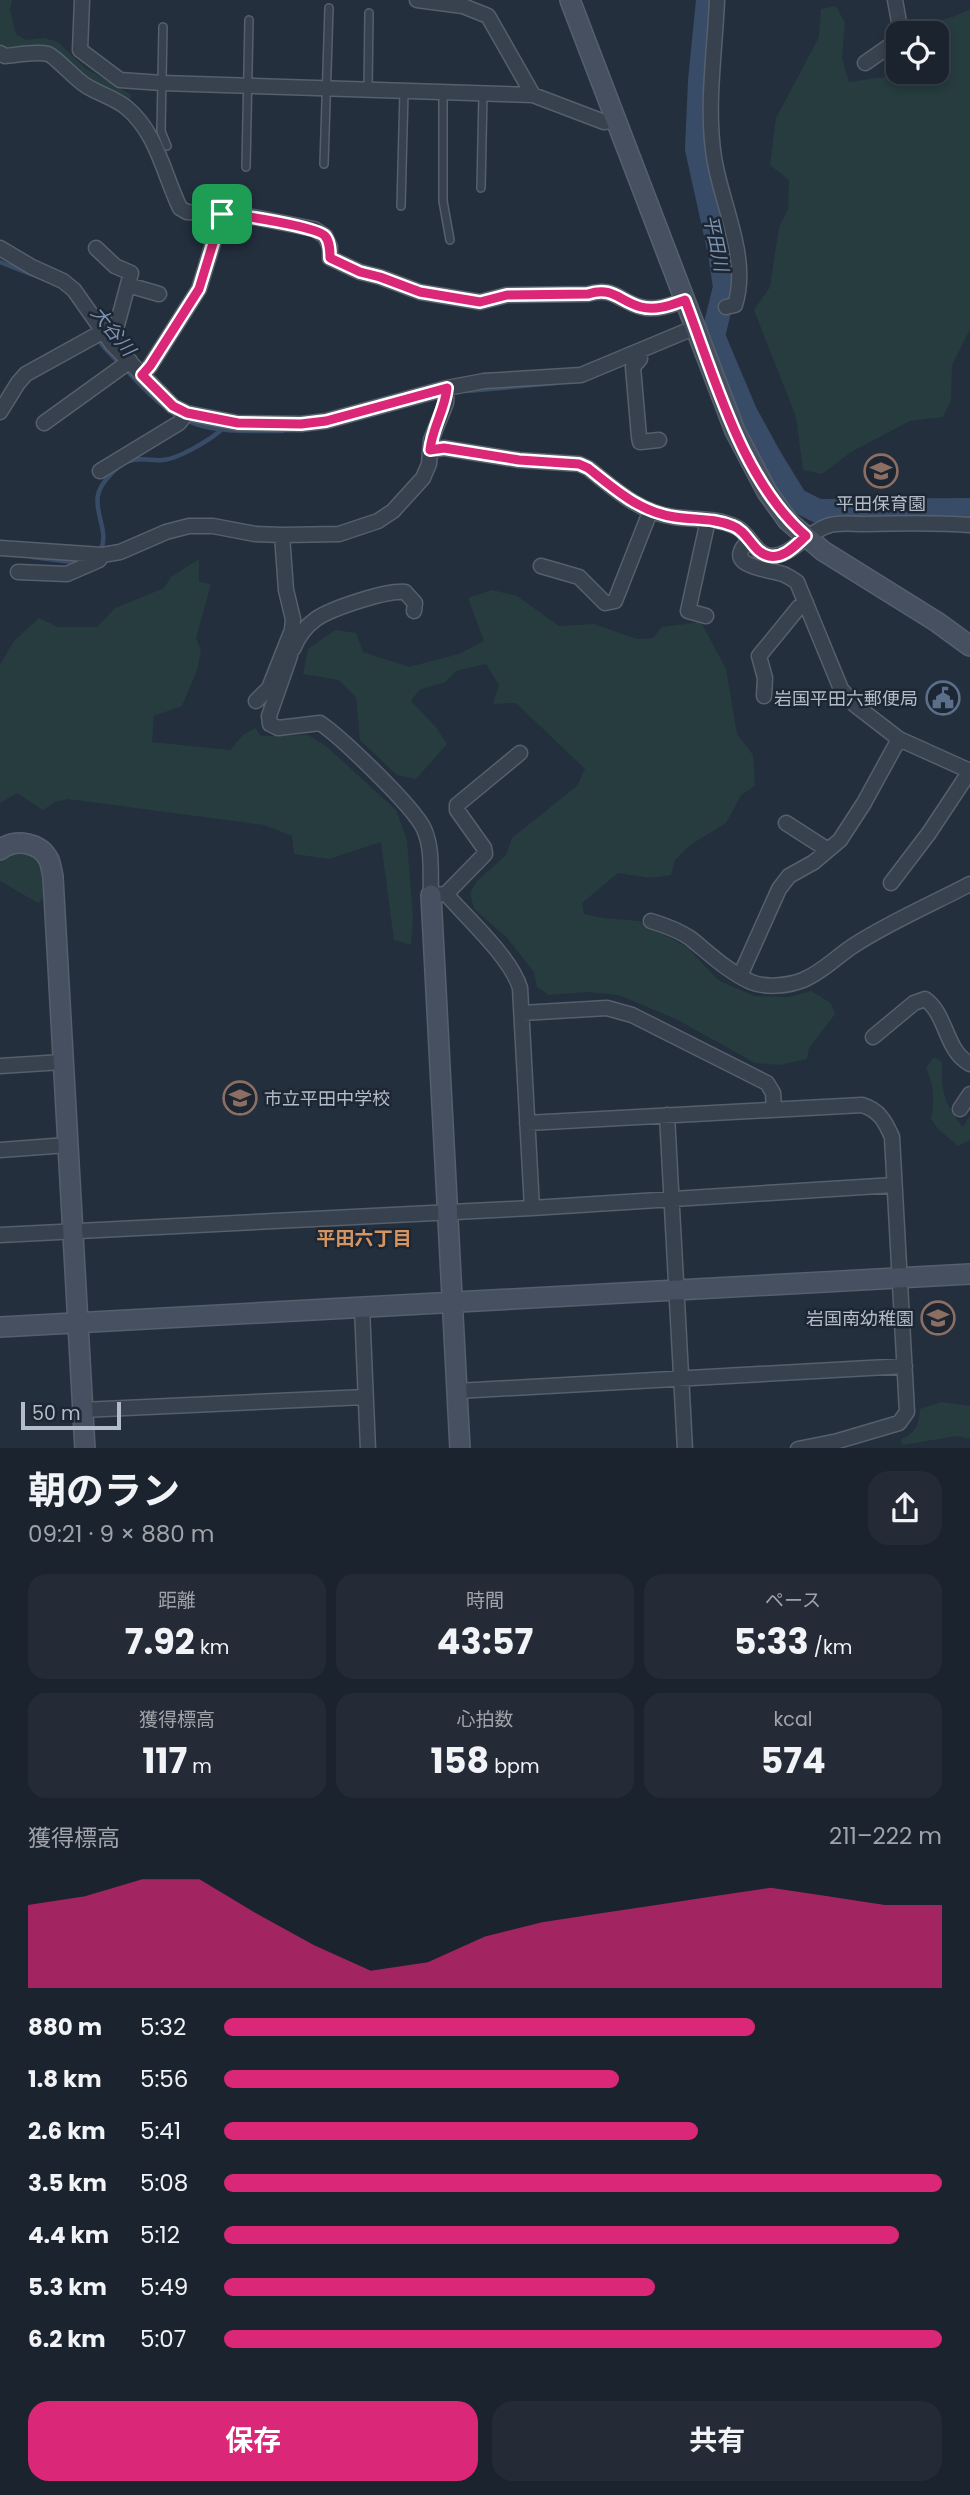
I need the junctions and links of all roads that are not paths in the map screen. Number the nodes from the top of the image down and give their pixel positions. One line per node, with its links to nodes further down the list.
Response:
1 (82, 0): 16 (street)
2 (417, 0): 9 (street)
3 (490, 0): 9 (street)
4 (570, 0): 24 (street)
5 (717, 0): 37 (street)
6 (895, 0): 11 (street)
7 (329, 8): 18 (lane)
8 (369, 13): 19 (lane)
9 (488, 16): 23 (street)
10 (249, 20): 17 (lane)
11 (899, 21)
12 (163, 26): 16 (lane)
13 (886, 48): 15 (street)
14 (0, 53): 30 (street)
15 (865, 63)
16 (162, 83): 17 (street); 25 (lane)
17 (248, 86): 18 (street); 27 (lane)
18 (327, 89): 19 (street); 26 (lane)
19 (368, 90): 20 (street)
20 (404, 92): 21 (street); 29 (lane)
21 (443, 93): 22 (street); 31 (lane)
22 (483, 93): 23 (street); 28 (lane)
23 (533, 95): 24 (street)
24 (617, 120): 36 (street)
25 (167, 146)
26 (324, 164)
27 (246, 167)
28 (481, 188)
29 (401, 206)
30 (222, 214): 36 (street); 43 (street)
31 (450, 240)
32 (0, 248): 39 (street)
33 (96, 248): 34 (street)
34 (128, 285): 35 (street); 40 (street)
35 (159, 294)
36 (685, 300): 38 (street)
37 (726, 307)
38 (696, 327): 41 (street); 55 (street)
39 (97, 334): 40 (street); 45 (street)
40 (112, 344): 42 (street)
41 (639, 351): 44 (street); 48 (street)
42 (125, 365): 43 (street); 47 (street)
43 (142, 375): 46 (street)
44 (447, 388): 46 (street); 49 (street)
45 (0, 412)
46 (184, 417): 50 (street)
47 (44, 423)
48 (659, 440)
49 (430, 450): 51 (street); 54 (street)
50 (100, 471)
51 (650, 512): 52 (street); 59 (street)
52 (708, 520): 56 (street); 63 (street)
53 (970, 525): 55 (street)
54 (282, 535): 58 (street); 65 (street)
55 (806, 536): 56 (street); 64 (street)
56 (750, 540): 61 (street)
57 (0, 548): 58 (street)
58 (102, 555): 60 (street)
59 (541, 566)
60 (18, 572)
61 (806, 603): 66 (street); 68 (street)
62 (414, 611): 65 (street)
63 (706, 616)
64 (970, 646)
65 (286, 655): 67 (street); 76 (street)
66 (764, 696)
67 (256, 701)
68 (899, 739): 70 (street); 73 (street)
69 (520, 753): 76 (street)
70 (970, 770): 74 (street)
71 (786, 822): 73 (street)
72 (0, 850): 81 (street)
73 (828, 850): 78 (street)
74 (891, 883)
75 (970, 884): 78 (street)
76 (439, 894): 79 (street); 94 (street)
77 (651, 921): 78 (street)
78 (740, 976)
79 (522, 1013): 85 (street); 88 (street)
80 (873, 1037): 82 (street)
81 (62, 1062): 83 (street); 89 (street)
82 (970, 1064)
83 (0, 1066)
84 (970, 1094): 86 (street)
85 (774, 1109): 87 (street); 91 (street)
86 (960, 1109)
87 (667, 1115): 88 (street); 92 (street)
88 (527, 1123): 93 (street)
89 (67, 1145): 90 (street); 95 (street)
90 (0, 1150)
91 (894, 1185): 92 (street); 98 (street)
92 (671, 1199): 93 (street); 99 (street)
93 (532, 1208): 94 (street)
94 (448, 1212): 95 (street); 100 (street)
95 (72, 1231): 96 (street); 102 (street)
96 (0, 1235)
97 (970, 1274): 98 (street)
98 (900, 1278): 99 (street); 104 (street)
99 (677, 1291): 100 (street); 105 (street)
100 (452, 1303): 101 (street); 106 (street)
101 (362, 1308): 102 (street); 107 (street)
102 (78, 1322): 103 (street); 108 (street)
103 (0, 1327)
104 (905, 1366): 105 (street); 113 (street)
105 (682, 1378): 106 (street); 112 (street)
106 (457, 1391): 111 (street)
107 (365, 1397): 108 (street); 110 (street)
108 (82, 1410): 109 (street)
109 (85, 1448)
110 (368, 1448)
111 (460, 1448)
112 (685, 1448)
113 (798, 1448)

